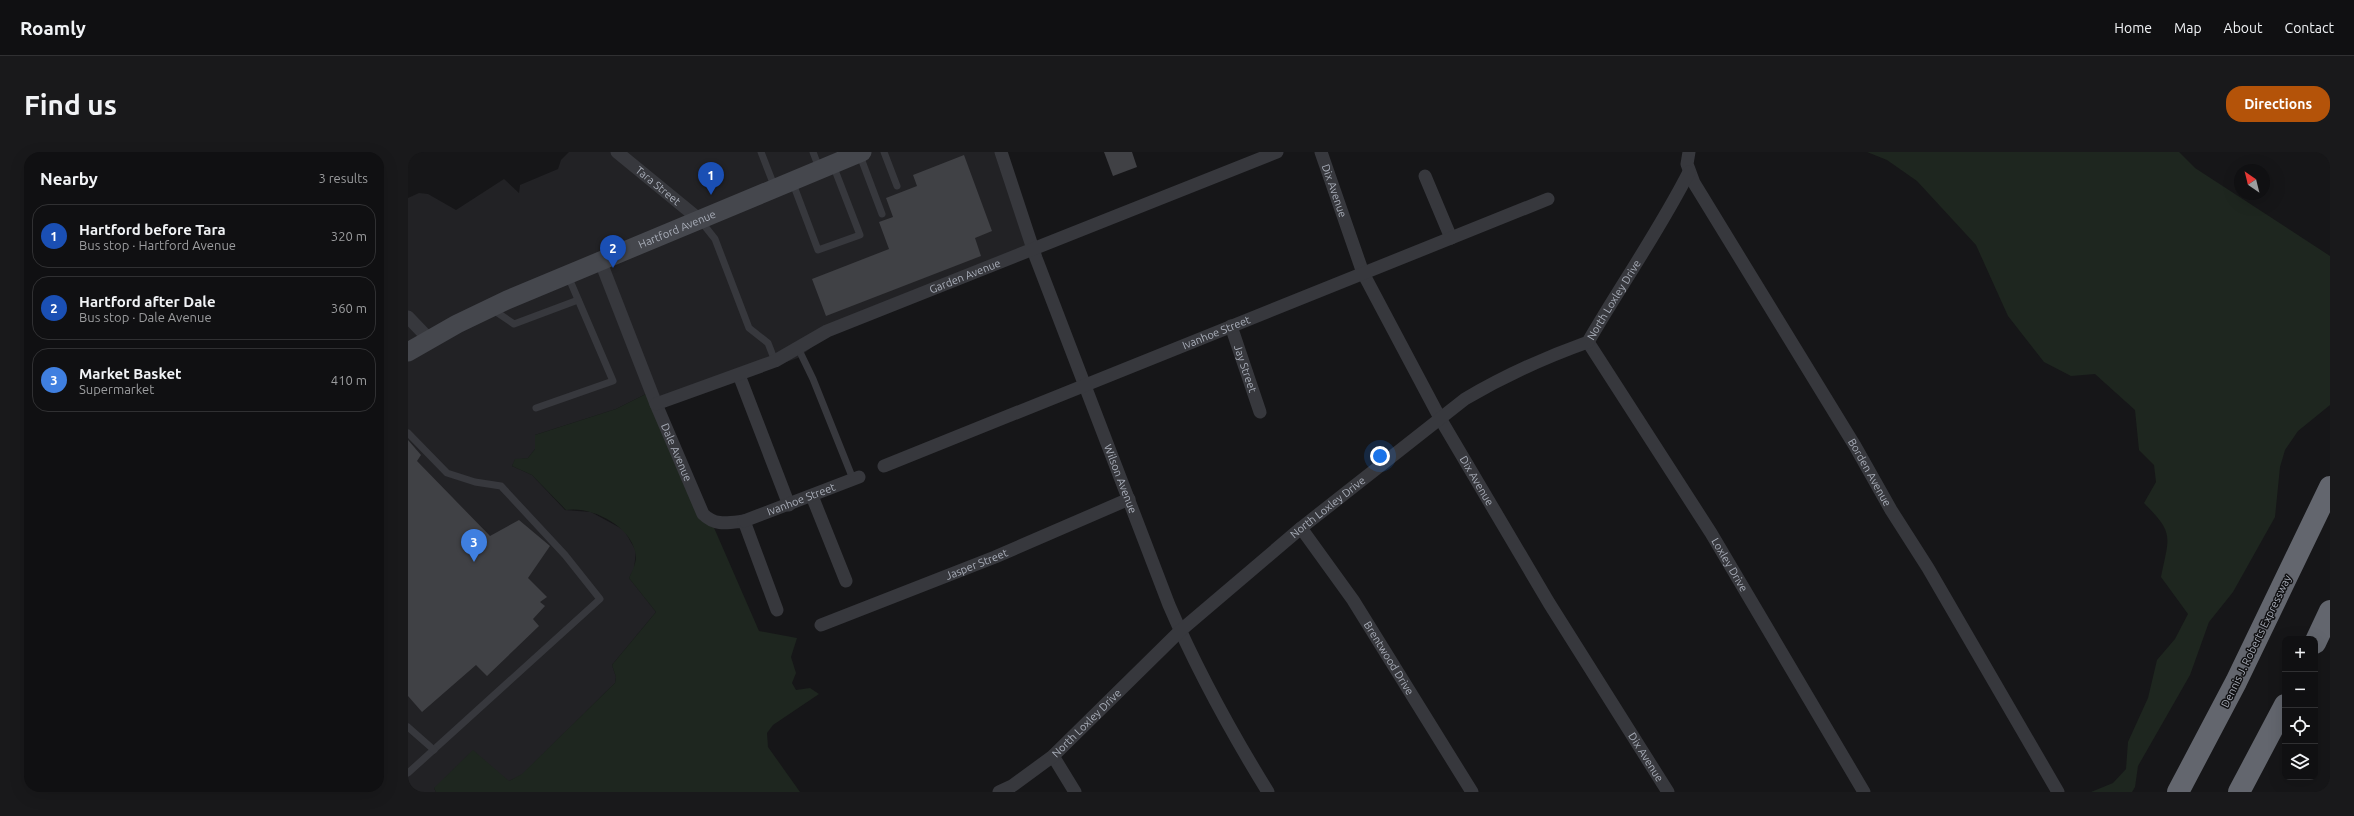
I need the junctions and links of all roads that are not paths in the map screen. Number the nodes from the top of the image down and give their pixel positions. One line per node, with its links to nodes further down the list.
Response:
1 (616, 152): 16 (street, Tara Street)
2 (760, 152): 12 (lane)
3 (860, 152): 9 (main road, Hartford Avenue); 15 (lane)
4 (884, 152): 13 (lane)
5 (1001, 152): 18 (street, Wilson Avenue)
6 (1277, 152): 18 (street, Garden Avenue)
7 (1321, 152): 20 (street, Dix Avenue)
8 (1689, 152): 10 (street)
9 (822, 162): 12 (main road, Hartford Avenue); 12 (lane)
10 (1689, 172): 27 (street, North Loxley Drive); 63 (street, Borden Avenue)
11 (1425, 176): 17 (street)
12 (784, 184): 16 (main road, Hartford Avenue)
13 (897, 186)
14 (1548, 199): 17 (street, Ivanhoe Street)
15 (882, 214)
16 (700, 220): 19 (main road, Hartford Avenue); 30 (lane)
17 (1451, 238): 20 (street, Ivanhoe Street)
18 (1034, 250): 28 (street, Garden Avenue); 32 (street, Wilson Avenue)
19 (600, 260): 21 (main road, Hartford Avenue); 33 (street, Dale Avenue)
20 (1363, 273): 25 (street, Ivanhoe Street); 36 (street, Dix Avenue)
21 (567, 274): 22 (lane); 23 (main road, Hartford Avenue)
22 (578, 300): 23 (lane); 34 (lane)
23 (491, 308): 26 (main road, Hartford Avenue)
24 (408, 318): 26 (street)
25 (1232, 326): 32 (street, Ivanhoe Street); 35 (street, Jay Street)
26 (429, 339): 29 (main road, Hartford Avenue)
27 (1588, 342): 36 (street, North Loxley Drive); 62 (street, Loxley Drive)
28 (798, 348): 30 (street, Garden Avenue); 39 (lane)
29 (408, 352)
30 (775, 361): 31 (street, Garden Avenue)
31 (739, 375): 33 (street, Garden Avenue); 43 (street)
32 (1085, 385): 38 (street, Ivanhoe Street); 42 (street, Wilson Avenue)
33 (656, 404): 44 (street, Dale Avenue)
34 (536, 408)
35 (1260, 412)
36 (1441, 420): 45 (street, North Loxley Drive); 61 (street, Dix Avenue)
37 (408, 433): 54 (lane)
38 (884, 466)
39 (856, 478): 41 (street, Ivanhoe Street)
40 (2330, 487): 64 (highway, Dennis J. Roberts Expressway)
41 (812, 496): 43 (street, Ivanhoe Street); 46 (street)
42 (1129, 499): 49 (street, Jasper Street); 50 (street, Wilson Avenue)
43 (789, 505): 44 (street, Ivanhoe Street)
44 (744, 521): 47 (street)
45 (1301, 528): 50 (street, North Loxley Drive); 60 (street, Brentwood Drive)
46 (846, 580)
47 (777, 610)
48 (2330, 611): 51 (highway)
49 (822, 625)
50 (1180, 631): 55 (street, North Loxley Drive); 59 (street, Wilson Avenue)
51 (2318, 637)
52 (2283, 708): 65 (highway)
53 (408, 727): 54 (lane)
54 (434, 750): 56 (lane)
55 (1053, 756): 57 (street, North Loxley Drive); 58 (street)
56 (408, 773)
57 (999, 792)
58 (1075, 792)
59 (1268, 792)
60 (1472, 792)
61 (1668, 792)
62 (1864, 792)
63 (2058, 792)
64 (2178, 792)
65 (2239, 792)

